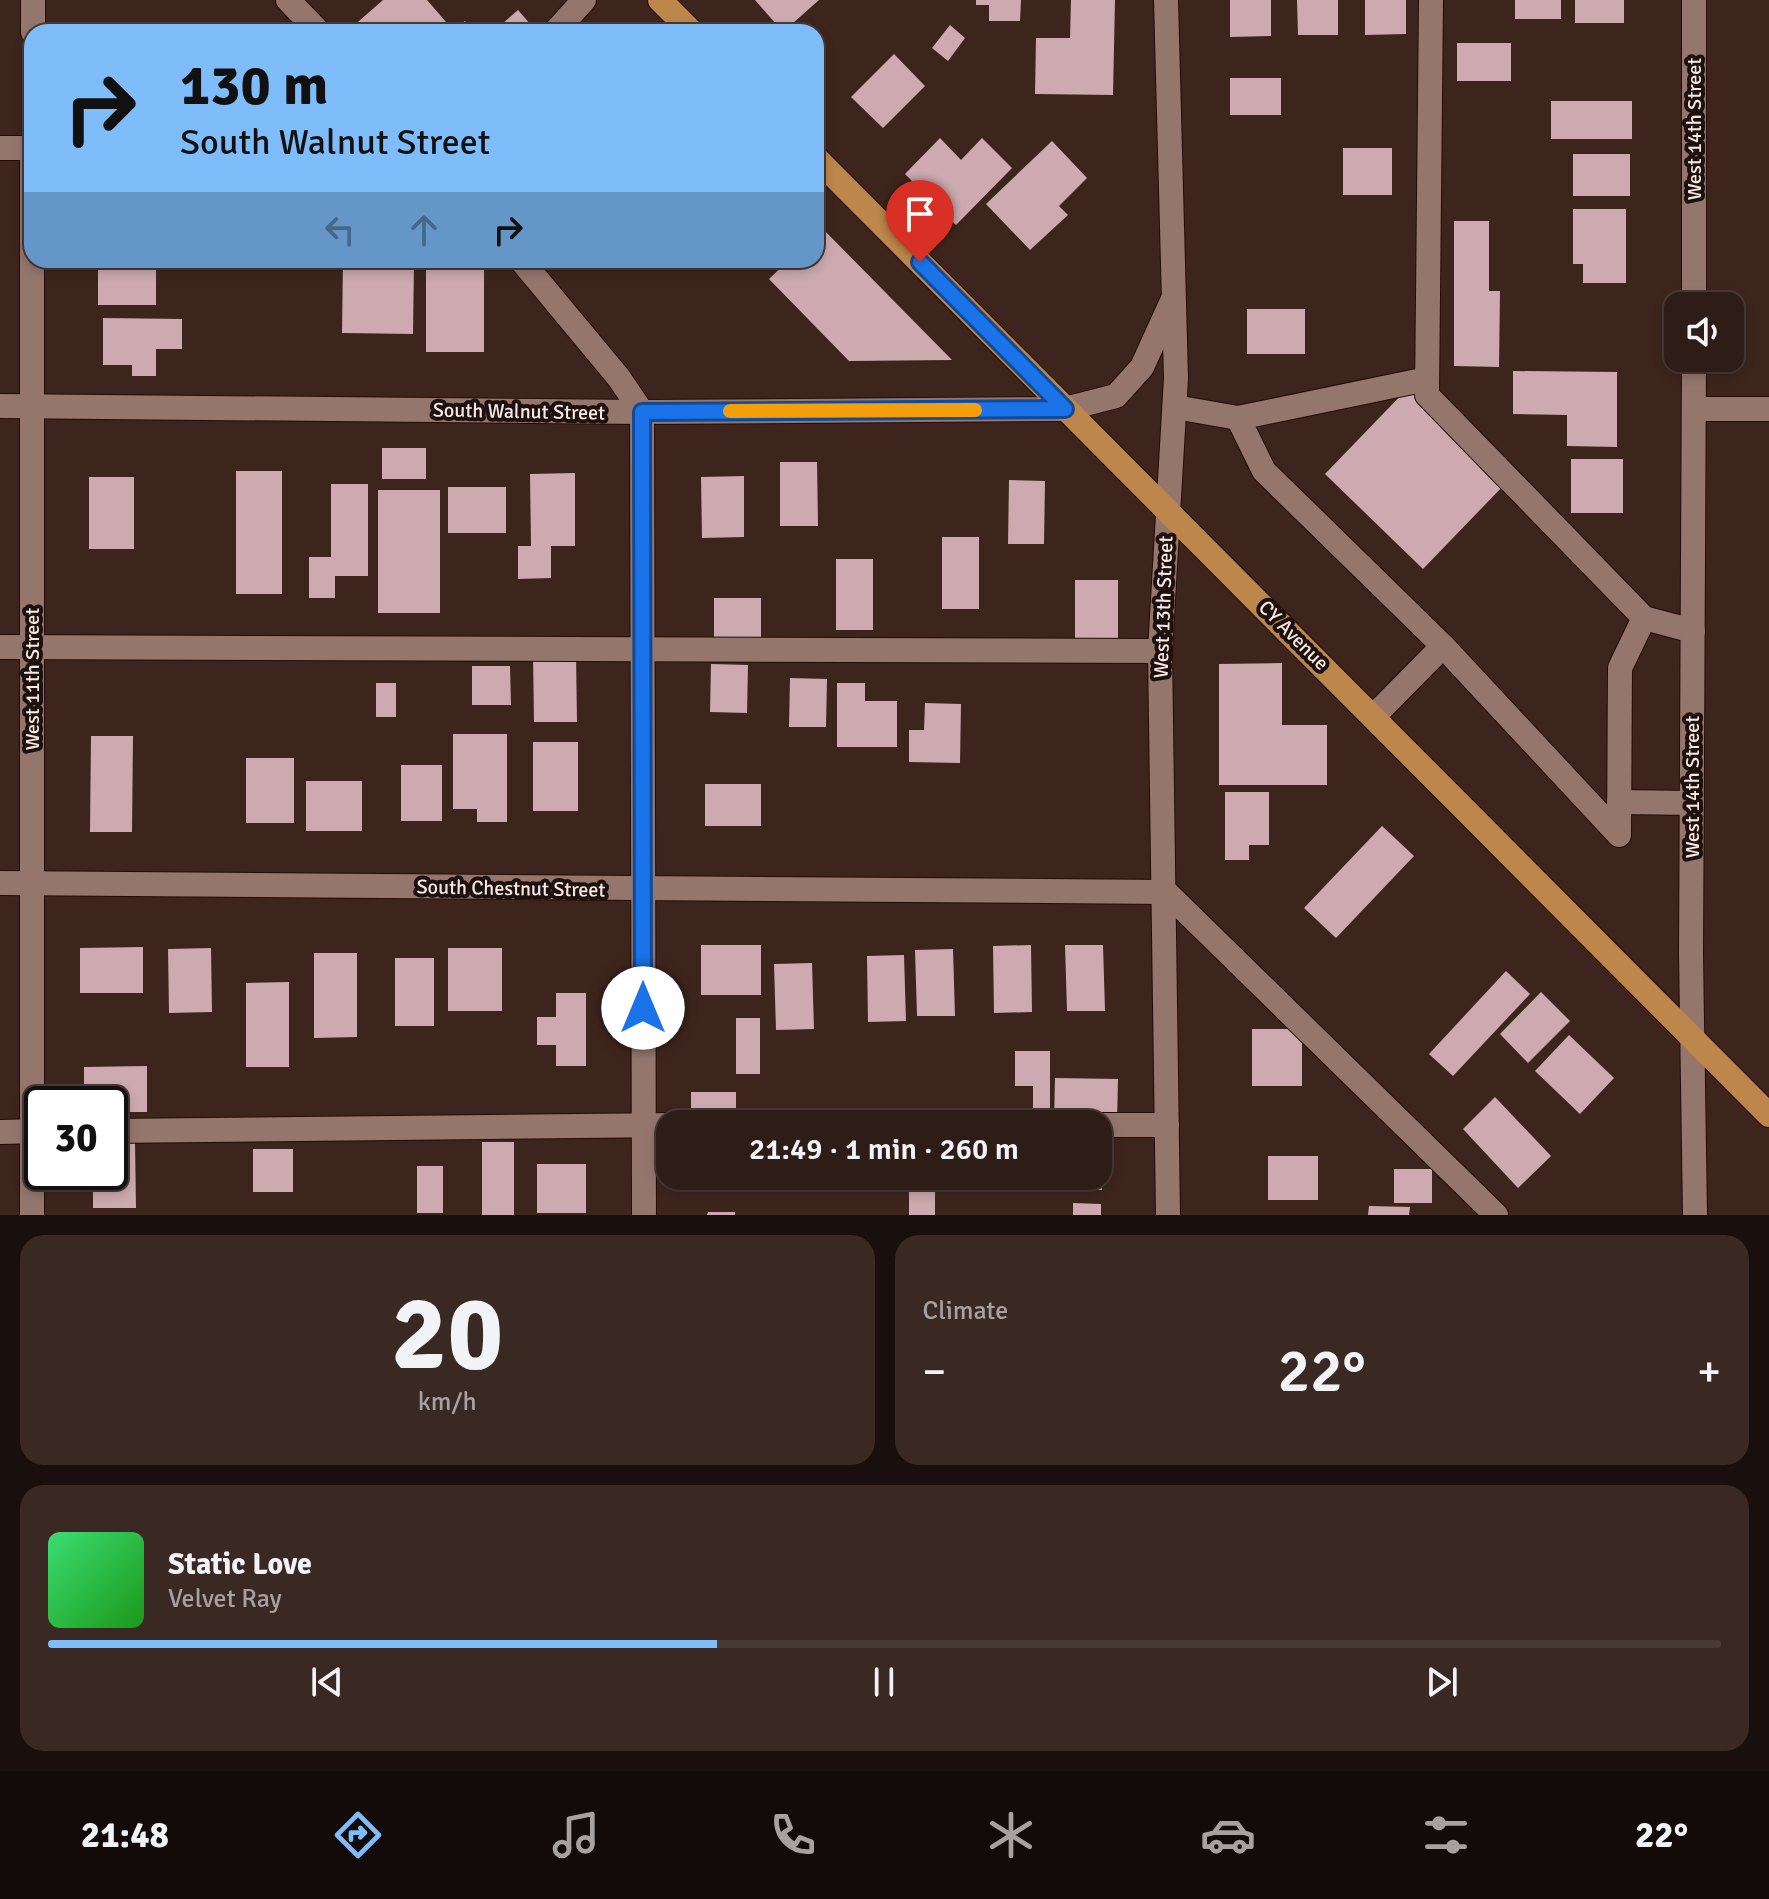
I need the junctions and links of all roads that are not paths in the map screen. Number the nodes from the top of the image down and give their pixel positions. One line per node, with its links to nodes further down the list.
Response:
1 (33, 0): 8 (street)
2 (288, 0): 9 (street)
3 (584, 0): 10 (street)
4 (660, 0): 11 (main road)
5 (1166, 0): 18 (street, West 13th Street)
6 (1431, 0): 20 (street)
7 (1694, 0): 17 (street, West 14th Street)
8 (33, 24)
9 (311, 24)
10 (562, 24)
11 (684, 24)
12 (24, 146): 13 (street)
13 (0, 148)
14 (824, 166): 24 (main road, CY Avenue)
15 (32, 268): 22 (street, West 11th Street)
16 (528, 268): 27 (street)
17 (1694, 292)
18 (1172, 301): 23 (street, West 13th Street); 24 (street, South Walnut Street)
19 (1694, 372): 25 (street, West 14th Street)
20 (1427, 379): 28 (street); 30 (street)
21 (0, 406): 22 (street, South Walnut Street)
22 (32, 406): 27 (street, South Walnut Street); 34 (street, West 11th Street)
23 (1175, 407): 28 (street); 29 (street, West 13th Street)
24 (1065, 409): 27 (street, South Walnut Street); 29 (main road, CY Avenue)
25 (1694, 409): 26 (street); 31 (street, West 14th Street)
26 (1769, 409)
27 (642, 412): 35 (street)
28 (1238, 418): 32 (street)
29 (1166, 507): 36 (street, West 13th Street); 37 (main road, CY Avenue)
30 (1644, 618): 31 (street); 38 (street)
31 (1693, 631): 39 (street, West 14th Street)
32 (1443, 646): 37 (street); 38 (street)
33 (0, 647): 34 (street)
34 (32, 647): 35 (street); 41 (street, West 11th Street)
35 (643, 648): 36 (street); 42 (street)
36 (1160, 651): 43 (street, West 13th Street)
37 (1374, 716): 44 (main road, CY Avenue)
38 (1619, 802): 39 (street)
39 (1692, 803): 44 (street, West 14th Street)
40 (0, 883): 41 (street, South Chestnut Street)
41 (32, 883): 42 (street, South Chestnut Street); 45 (street, West 11th Street)
42 (643, 890): 43 (street, South Chestnut Street); 47 (street)
43 (1166, 892): 50 (street, West 13th Street); 58 (street)
44 (1692, 1039): 46 (main road, CY Avenue); 59 (street, West 14th Street)
45 (36, 1086)
46 (1769, 1115)
47 (644, 1125): 48 (street); 51 (street); 56 (street)
48 (656, 1125)
49 (1112, 1125): 50 (street)
50 (1167, 1125): 57 (street, West 13th Street)
51 (128, 1131)
52 (0, 1132): 53 (street)
53 (24, 1132)
54 (34, 1190): 55 (street, West 11th Street)
55 (32, 1215)
56 (644, 1215)
57 (1168, 1215)
58 (1496, 1215)
59 (1695, 1215)

